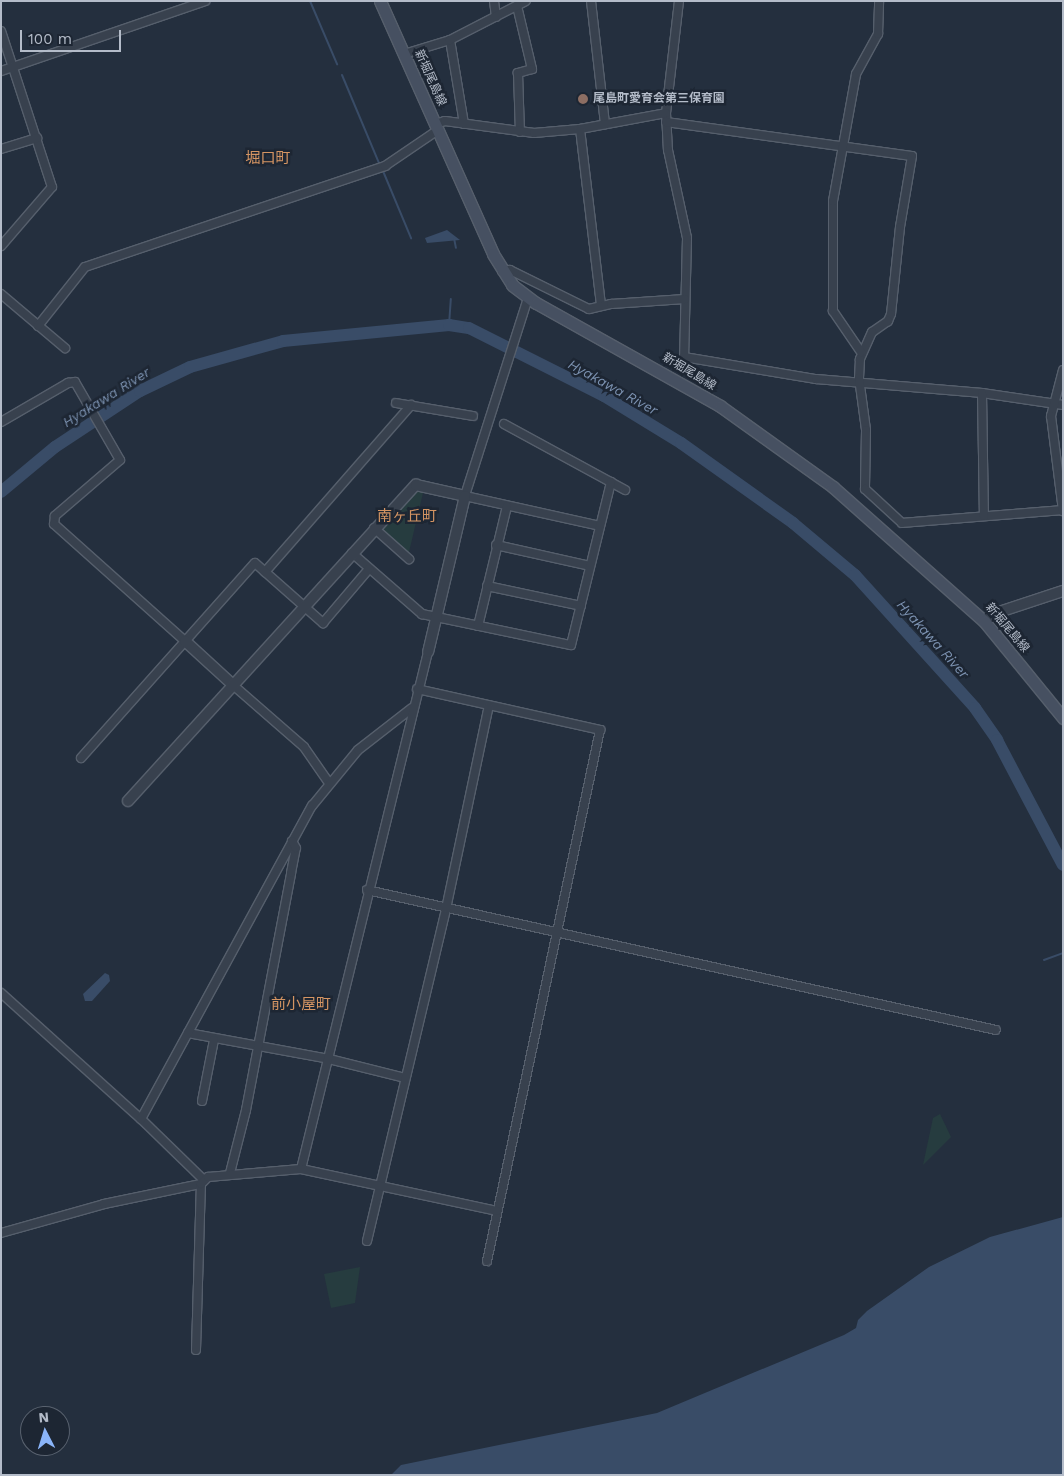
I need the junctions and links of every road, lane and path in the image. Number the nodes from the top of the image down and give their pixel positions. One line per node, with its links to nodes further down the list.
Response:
1 (205, 1): 13 (street)
2 (380, 1): 12 (main road, 新堀尾島線)
3 (494, 1): 9 (street)
4 (526, 1): 8 (street)
5 (592, 1): 17 (street)
6 (679, 1): 15 (street)
7 (879, 1): 22 (street)
8 (517, 6): 9 (street); 20 (street)
9 (496, 16): 11 (street)
10 (1, 31): 13 (street)
11 (450, 40): 12 (street); 16 (street)
12 (404, 54): 18 (main road, 新堀尾島線)
13 (13, 67): 14 (street); 21 (street)
14 (1, 71)
15 (666, 118): 17 (street); 22 (street); 28 (street)
16 (464, 124): 18 (street); 20 (street)
17 (605, 124): 19 (street)
18 (437, 127): 25 (main road, 新堀尾島線); 30 (street)
19 (580, 129): 20 (street); 29 (street)
20 (520, 132)
21 (37, 138): 23 (street); 24 (street)
22 (841, 144): 32 (street); 32 (street)
23 (1, 149)
24 (1, 246)
25 (502, 271): 27 (main road, 新堀尾島線); 29 (street)
26 (1, 294): 30 (street)
27 (528, 298): 45 (street); 62 (main road, 新堀尾島線)
28 (685, 299): 29 (street); 34 (street)
29 (601, 305)
30 (38, 326): 31 (street)
31 (65, 348)
32 (861, 352): 34 (street)
33 (1063, 370): 36 (street)
34 (860, 382): 35 (street); 48 (street)
35 (982, 393): 36 (street); 48 (street)
36 (1054, 402): 39 (street); 47 (street)
37 (396, 403): 38 (street)
38 (411, 405): 40 (street); 56 (street)
39 (1063, 405)
40 (473, 416)
41 (1, 422): 64 (street)
42 (504, 424): 43 (street)
43 (611, 482): 44 (street); 49 (street)
44 (625, 490)
45 (465, 496): 46 (street); 50 (street); 61 (street)
46 (508, 506): 49 (street); 51 (street)
47 (1062, 510): 48 (street)
48 (984, 516)
49 (600, 526): 54 (street)
50 (374, 528): 52 (street); 53 (street)
51 (496, 546): 54 (street); 57 (street)
52 (352, 553): 55 (street); 59 (street)
53 (408, 559)
54 (590, 566): 60 (street)
55 (369, 569): 59 (street); 61 (street)
56 (265, 572): 59 (street); 64 (street)
57 (488, 586): 60 (street); 63 (street)
58 (1063, 591): 62 (street)
59 (303, 606): 66 (street)
60 (580, 606): 63 (street)
61 (436, 617): 63 (street); 65 (street)
62 (984, 620): 70 (main road, 新堀尾島線)
63 (478, 626)
64 (185, 641): 66 (street); 71 (street)
65 (428, 652): 67 (street)
66 (233, 685): 72 (street); 73 (street)
67 (418, 689): 68 (street); 69 (street)
68 (489, 705): 76 (street); 77 (street)
69 (412, 708): 72 (street); 75 (street)
70 (1063, 718)
71 (81, 758)
72 (329, 782): 74 (street)
73 (128, 801)
74 (292, 841): 80 (street); 82 (street)
75 (367, 890): 76 (street); 83 (street)
76 (446, 909): 77 (street); 84 (street)
77 (558, 933): 79 (street); 91 (street)
78 (1, 993): 86 (street)
79 (996, 1030)
80 (188, 1033): 81 (street); 86 (street)
81 (214, 1040): 82 (street); 85 (street)
82 (257, 1048): 83 (street); 88 (street)
83 (329, 1059): 84 (street); 87 (street)
84 (404, 1078): 90 (street)
85 (202, 1101)
86 (142, 1119): 89 (street)
87 (300, 1168): 88 (street); 90 (street)
88 (230, 1173): 89 (street)
89 (202, 1182): 92 (street); 95 (street)
90 (380, 1184): 91 (street); 93 (street)
91 (497, 1210): 94 (street)
92 (1, 1233)
93 (367, 1241)
94 (487, 1262)
95 (196, 1350)

